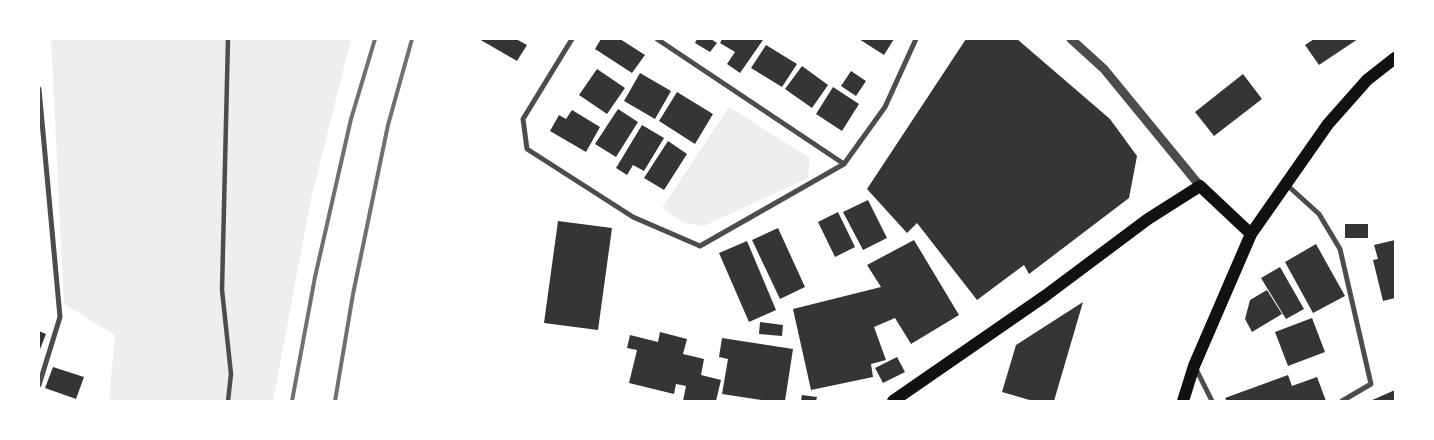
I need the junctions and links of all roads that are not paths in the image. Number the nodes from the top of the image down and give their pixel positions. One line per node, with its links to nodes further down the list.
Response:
1 (228, 39): 14 (street)
2 (572, 39): 8 (street)
3 (657, 39): 8 (street)
4 (916, 39): 8 (street)
5 (1071, 39): 10 (street)
6 (1395, 58): 9 (main road)
7 (39, 89): 13 (street)
8 (844, 164)
9 (1285, 183): 11 (main road); 18 (street)
10 (1200, 186): 11 (main road); 15 (main road)
11 (1251, 234): 12 (main road)
12 (1194, 366): 16 (main road); 17 (street)
13 (39, 385)
14 (228, 401)
15 (893, 401)
16 (1183, 401)
17 (1212, 401)
18 (1342, 401)

